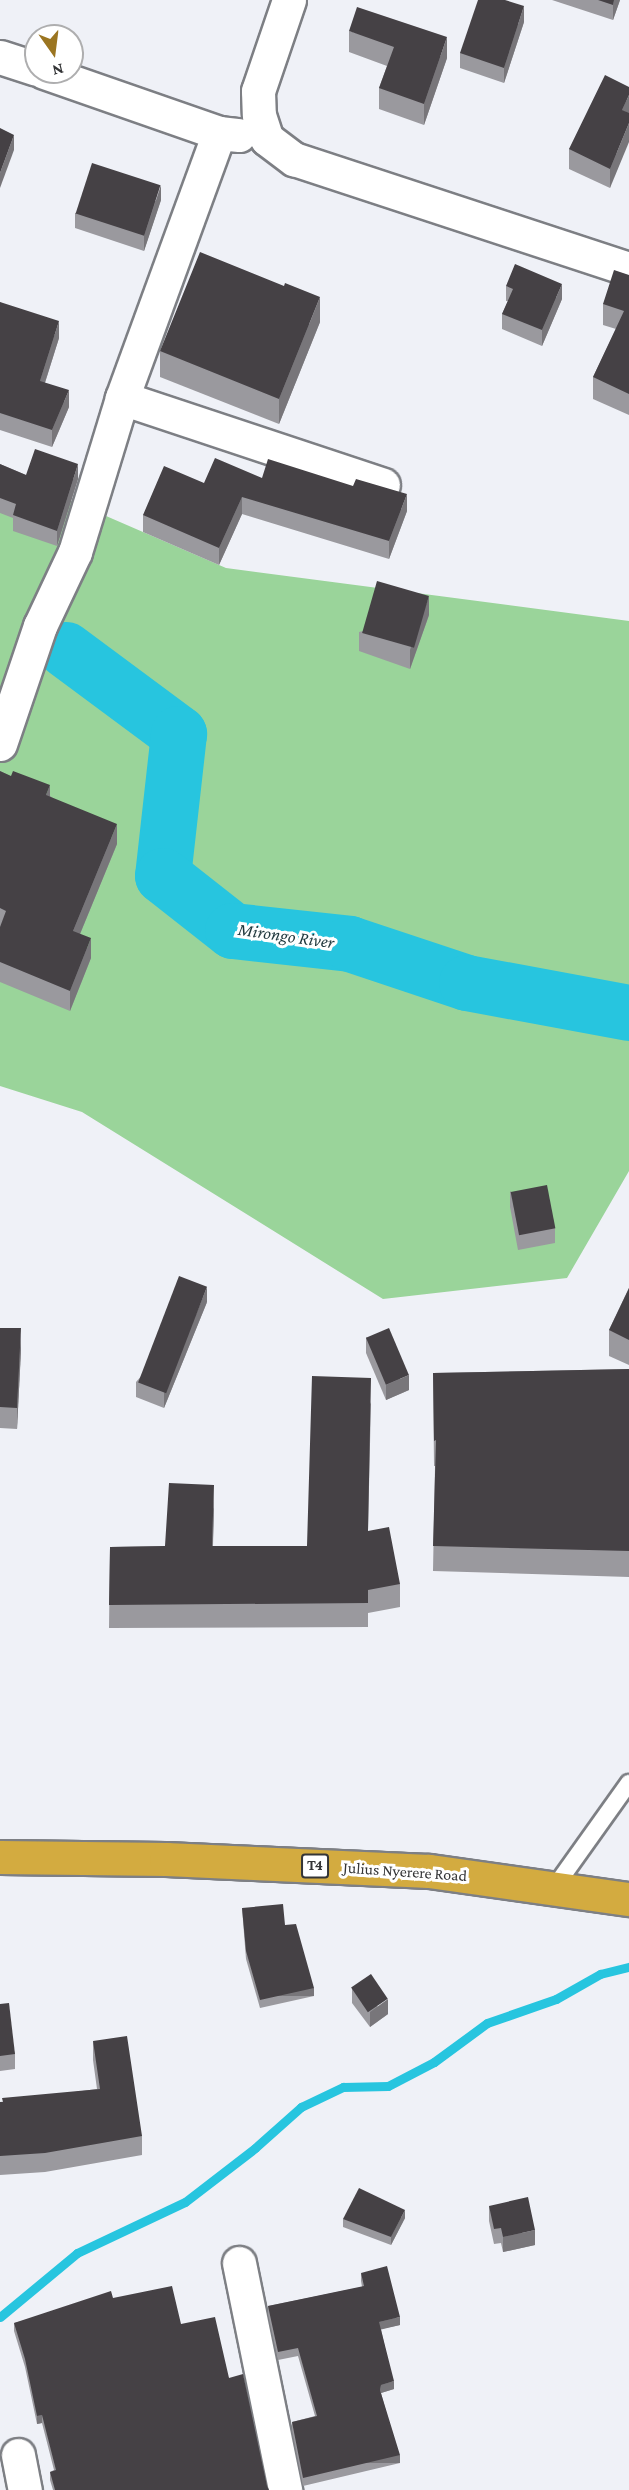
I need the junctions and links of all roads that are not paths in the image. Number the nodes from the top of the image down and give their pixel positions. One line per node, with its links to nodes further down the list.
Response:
1 (289, 0): 6 (street)
2 (0, 57): 3 (street)
3 (24, 65)
4 (78, 84): 5 (street)
5 (219, 133): 6 (street); 8 (street)
6 (267, 139): 7 (street)
7 (629, 269)
8 (122, 398): 9 (street); 10 (street)
9 (383, 484)
10 (0, 744)
11 (629, 1783): 13 (lane)
12 (0, 1857): 13 (highway, Julius Nyerere Road / T4)
13 (554, 1888): 14 (highway, Julius Nyerere Road / T4)
14 (629, 1899)
15 (239, 2263): 18 (street)
16 (18, 2455): 17 (street)
17 (25, 2490)
18 (285, 2490)

